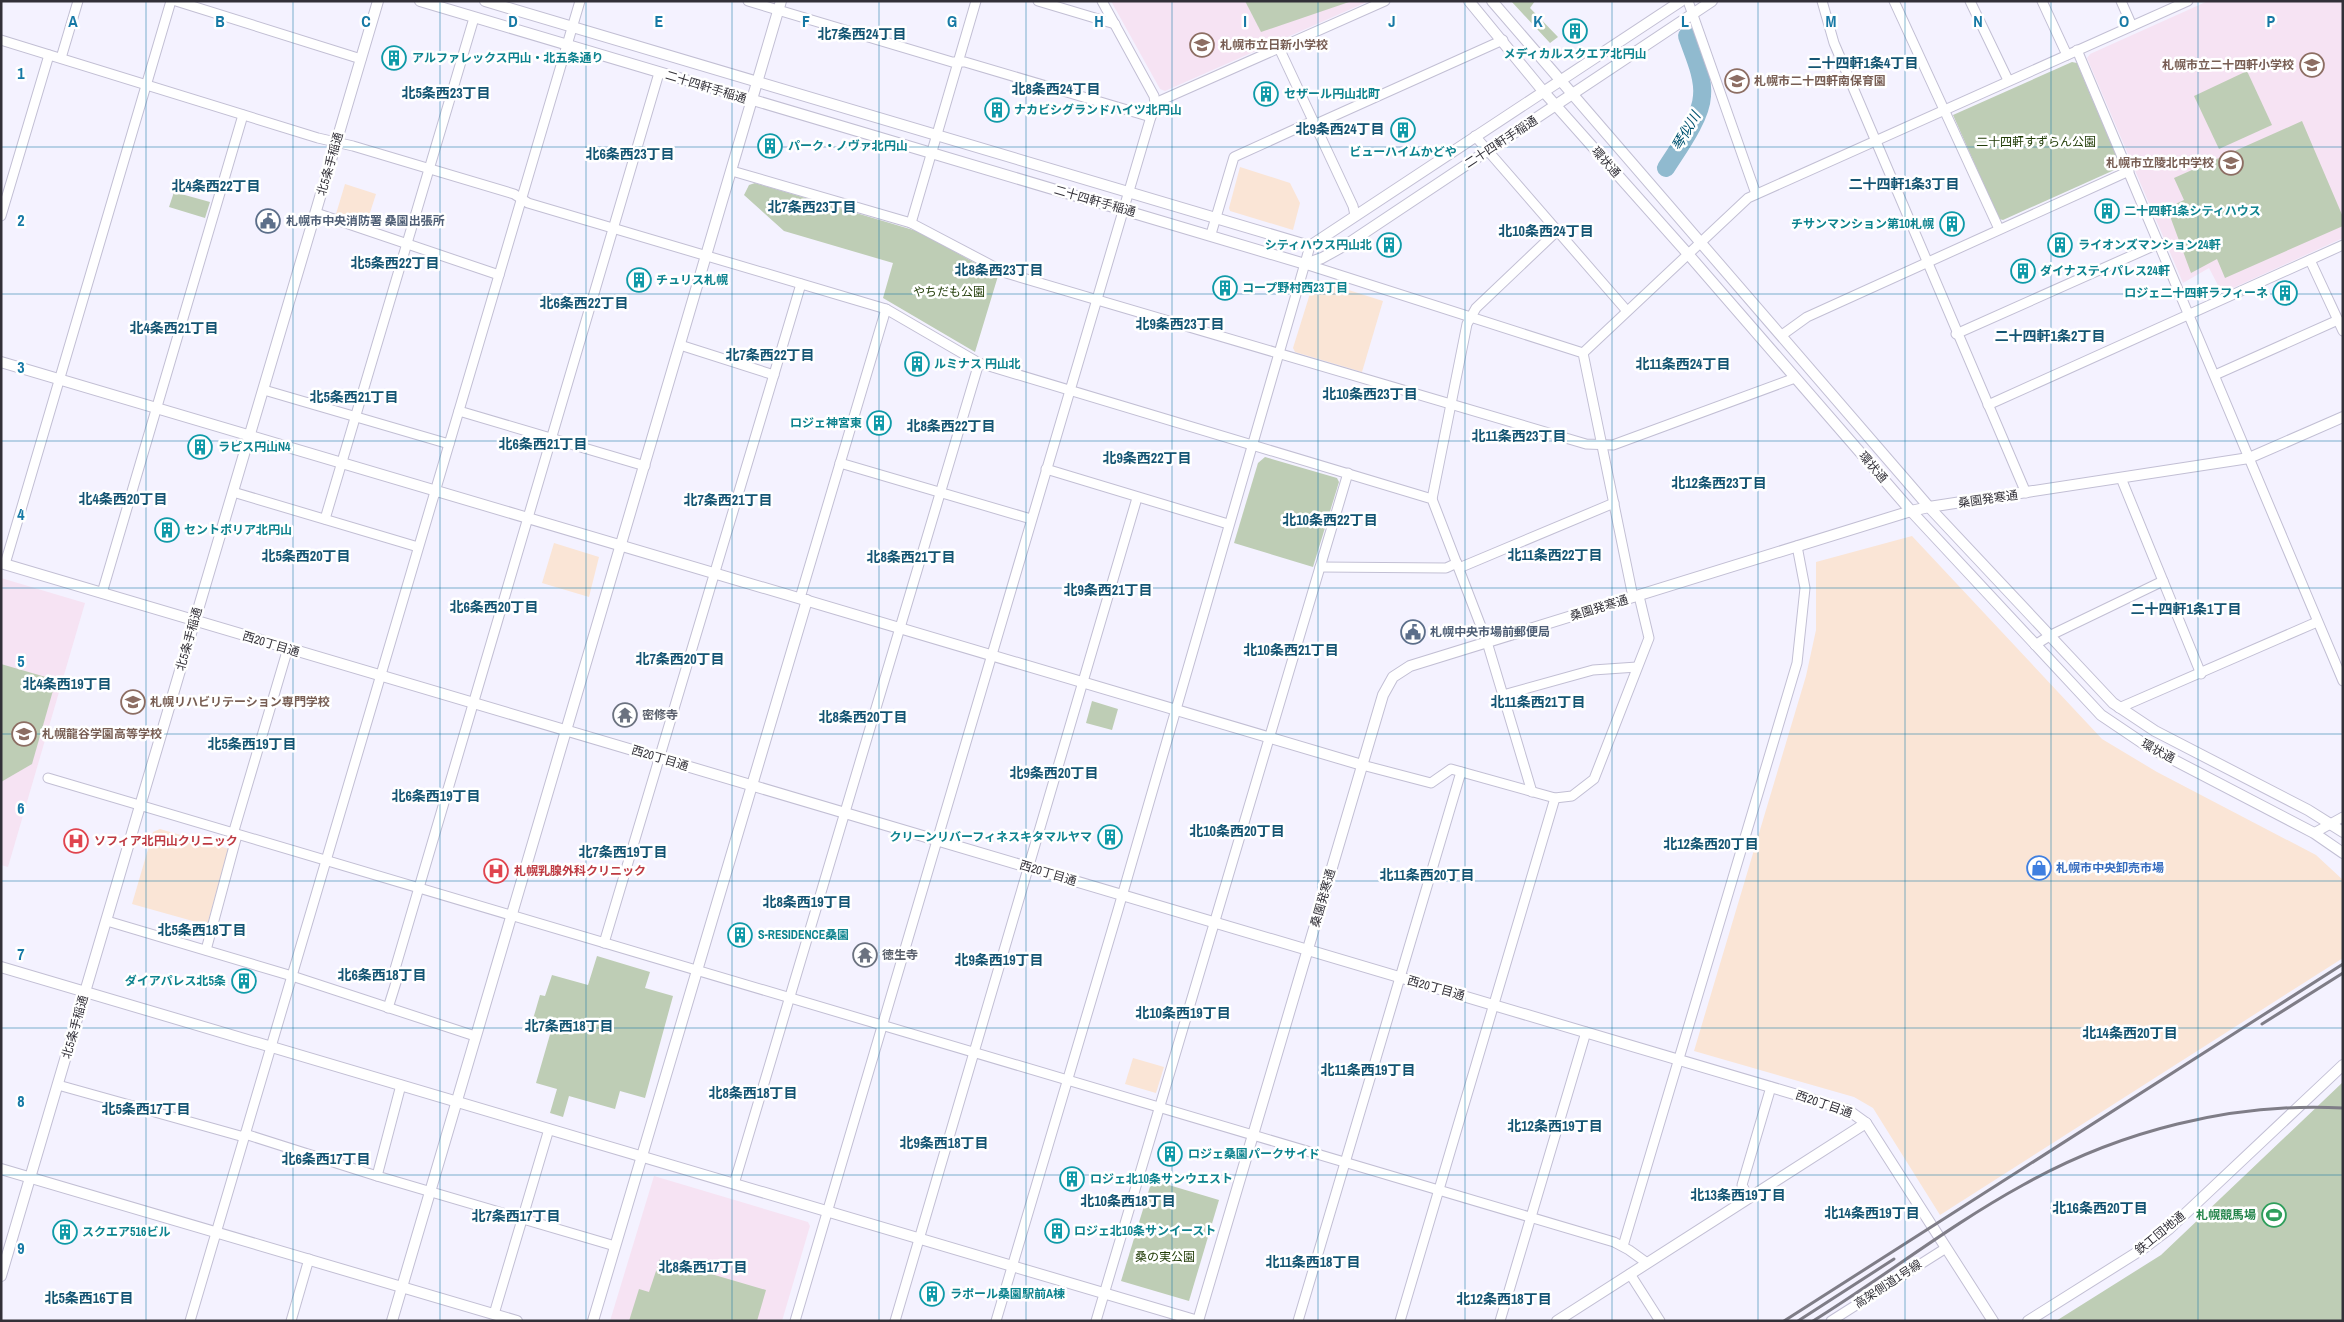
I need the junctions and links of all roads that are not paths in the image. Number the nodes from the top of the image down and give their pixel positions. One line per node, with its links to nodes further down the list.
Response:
1 (78, 1): 38 (street)
2 (171, 1): 45 (street)
3 (176, 1): 39 (street)
4 (378, 1): 39 (street, 北5条手稲通)
5 (420, 1): 27 (street, 二十四軒手稲通)
6 (485, 1): 24 (street, 二十四軒手稲通)
7 (580, 1): 30 (street)
8 (748, 1): 25 (street)
9 (976, 1): 40 (street)
10 (1038, 1): 28 (street)
11 (1102, 1): 28 (street)
12 (1385, 1): 34 (street)
13 (1469, 1): 32 (street, 環状通)
14 (1492, 1): 43 (street, 環状通)
15 (1680, 1): 43 (street, 二十四軒手稲通)
16 (1688, 1): 26 (street)
17 (1712, 1): 26 (street, 二十四軒手稲通)
18 (1822, 1): 58 (street)
19 (1894, 1): 51 (street)
20 (1970, 1): 42 (street)
21 (2042, 1): 37 (street)
22 (2121, 1): 29 (street)
23 (2188, 1): 29 (street)
24 (506, 4): 30 (street, 二十四軒手稲通)
25 (780, 6): 40 (street); 44 (street)
26 (1692, 14): 47 (street, 二十四軒手稲通); 65 (street)
27 (474, 18): 33 (street, 二十四軒手稲通); 61 (street)
28 (1115, 24): 49 (street)
29 (2132, 26): 35 (street)
30 (572, 27): 33 (street); 44 (street, 二十四軒手稲通)
31 (1, 40): 36 (street)
32 (1503, 40): 46 (street, 環状通); 54 (street)
33 (567, 46): 41 (street, 二十四軒手稲通); 66 (street)
34 (1279, 48): 49 (street); 54 (street)
35 (2077, 50): 37 (street); 63 (street)
36 (49, 55): 38 (street); 70 (street)
37 (2067, 55): 42 (street)
38 (61, 58): 45 (street)
39 (361, 59): 57 (street, 北5条手稲通)
40 (959, 61): 53 (street); 55 (street)
41 (659, 73): 48 (street, 二十四軒手稲通); 73 (street)
42 (2008, 80): 51 (street)
43 (1561, 81): 46 (street, 二十四軒手稲通); 47 (street, 環状通)
44 (758, 82): 48 (street); 55 (street, 二十四軒手稲通)
45 (146, 85): 52 (street); 106 (street)
46 (1543, 91): 50 (street, 環状通); 56 (street, 二十四軒手稲通)
47 (1573, 95): 50 (street, 二十四軒手稲通); 78 (street, 環状通)
48 (752, 101): 60 (street, 二十四軒手稲通); 62 (street)
49 (1155, 103): 53 (street)
50 (1556, 106): 59 (street, 二十四軒手稲通); 82 (street, 環状通)
51 (1945, 110): 58 (street); 74 (street)
52 (244, 115): 57 (street); 111 (street)
53 (1151, 116): 64 (street)
54 (1314, 122): 69 (street); 71 (street)
55 (937, 135): 60 (street); 64 (street, 二十四軒手稲通)
56 (1475, 136): 59 (street); 69 (street, 二十四軒手稲通)
57 (337, 142): 61 (street); 68 (street, 北5条手稲通)
58 (1876, 142): 65 (street); 85 (street)
59 (1487, 151): 75 (street); 86 (street, 二十四軒手稲通)
60 (932, 153): 67 (street, 二十四軒手稲通); 72 (street)
61 (430, 169): 66 (street); 77 (street)
62 (732, 171): 72 (street); 83 (street)
63 (2129, 171): 74 (street); 79 (street)
64 (1128, 191): 67 (street); 71 (street, 二十四軒手稲通)
65 (1756, 194): 78 (street)
66 (522, 198): 73 (street); 87 (street)
67 (1123, 210): 76 (street, 二十四軒手稲通); 89 (street)
68 (316, 213): 77 (street); 107 (street, 北5条手稲通)
69 (1355, 215): 81 (street, 二十四軒手稲通)
70 (1, 216)
71 (1216, 218): 76 (street); 81 (street, 二十四軒手稲通)
72 (911, 223): 89 (street)
73 (614, 228): 83 (street); 116 (street)
74 (1999, 229): 85 (street)
75 (1557, 231): 91 (street); 93 (street)
76 (1211, 234): 86 (street, 二十四軒手稲通)
77 (409, 243): 87 (street); 113 (street)
78 (1700, 243): 82 (street); 97 (street, 環状通)
79 (2160, 243): 92 (street); 96 (street)
80 (2343, 245): 84 (street)
81 (1310, 246): 86 (street)
82 (1688, 254): 91 (street); 105 (street, 環状通)
83 (707, 256): 88 (street); 98 (street)
84 (2310, 260): 92 (street); 94 (street)
85 (1926, 262): 96 (street); 97 (street)
86 (1304, 264): 93 (street); 100 (street)
87 (499, 275): 112 (street)
88 (801, 284): 90 (street); 103 (street)
89 (1096, 300): 100 (street); 108 (street)
90 (886, 309): 102 (street); 122 (street)
91 (1627, 311): 99 (street)
92 (2189, 314): 104 (street); 110 (street)
93 (1470, 316): 99 (street); 109 (street)
94 (2338, 320): 95 (street); 104 (street)
95 (2343, 331)
96 (1956, 334): 110 (street)
97 (1782, 335): 134 (street, 環状通)
98 (680, 345): 103 (street); 123 (street)
99 (1583, 352): 119 (street)
100 (1278, 354): 109 (street); 118 (street)
101 (1, 362): 106 (street)
102 (979, 363): 108 (street); 129 (street)
103 (774, 375): 146 (street)
104 (2216, 375): 120 (street)
105 (1796, 378): 119 (street); 135 (street, 環状通)
106 (59, 379): 111 (street); 143 (street)
107 (264, 390): 113 (street); 115 (street, 北5条手稲通)
108 (1069, 391): 118 (street); 124 (street)
109 (1450, 404): 119 (street); 132 (street)
110 (1988, 405): 130 (street)
111 (158, 408): 115 (street); 148 (street)
112 (459, 411): 116 (street); 117 (street)
113 (356, 417): 117 (street); 121 (street)
114 (2343, 417): 120 (street, 桑園発寒通)
115 (250, 435): 121 (street); 128 (street, 北5条手稲通)
116 (552, 438): 123 (street); 136 (street)
117 (449, 444): 127 (street)
118 (1251, 444): 125 (street); 139 (street)
119 (1602, 445): 133 (street)
120 (2249, 458): 126 (street, 桑園発寒通); 152 (street)
121 (342, 462): 127 (street); 137 (street)
122 (840, 463): 129 (street); 150 (street)
123 (644, 466): 140 (street)
124 (1046, 469): 131 (street); 138 (street)
125 (1348, 473): 132 (street); 145 (street)
126 (2121, 478): 130 (street, 桑園発寒通); 147 (street)
127 (436, 490): 136 (street); 142 (street)
128 (233, 492): 137 (street); 151 (street, 北5条手稲通)
129 (940, 492): 138 (street); 153 (street)
130 (2026, 494): 134 (street, 桑園発寒通)
131 (1137, 498): 139 (street); 163 (street)
132 (1432, 499): 144 (street)
133 (1614, 503): 144 (street); 149 (street)
134 (1929, 507): 135 (street, 桑園発寒通); 154 (street, 環状通)
135 (1911, 511): 141 (street, 桑園発寒通); 156 (street, 環状通)
136 (528, 518): 140 (street); 165 (street)
137 (325, 519): 142 (street)
138 (1031, 519): 158 (street)
139 (1228, 524): 167 (street)
140 (621, 546): 146 (street); 168 (street)
141 (1797, 546): 149 (street, 桑園発寒通); 209 (street)
142 (418, 547): 161 (street)
143 (3, 564): 148 (street, 西20丁目通)
144 (1458, 566): 145 (street); 155 (street)
145 (1320, 567): 169 (street)
146 (713, 573): 150 (street); 170 (street)
147 (2162, 581): 154 (street); 160 (street)
148 (102, 593): 151 (street, 西20丁目通)
149 (1636, 596): 155 (street, 桑園発寒通); 159 (street)
150 (803, 599): 153 (street); 174 (street)
151 (194, 620): 157 (street, 西20丁目通); 177 (street, 北5条手稲通)
152 (2317, 622): 160 (street); 162 (street)
153 (899, 628): 158 (street); 178 (street)
154 (2051, 635): 156 (street); 166 (street, 環状通)
155 (1487, 642): 164 (street); 171 (street, 桑園発寒通)
156 (2035, 645): 181 (street, 環状通)
157 (288, 648): 161 (street, 西20丁目通); 183 (street)
158 (991, 655): 163 (street); 184 (street)
159 (1637, 668): 164 (street); 176 (street)
160 (2201, 674): 166 (street)
161 (381, 676): 165 (street, 西20丁目通); 186 (street)
162 (2343, 681)
163 (1084, 682): 167 (street); 187 (street)
164 (1503, 695): 175 (street)
165 (473, 703): 168 (street, 西20丁目通); 188 (street)
166 (2118, 708): 180 (street, 環状通)
167 (1175, 709): 169 (street); 189 (street)
168 (566, 730): 170 (street, 西20丁目通); 190 (street)
169 (1270, 737): 171 (street); 192 (street)
170 (659, 758): 174 (street, 西20丁目通); 193 (street)
171 (1362, 765): 172 (street); 195 (street, 桑園発寒通)
172 (1461, 772): 175 (street); 199 (street)
173 (48, 778): 177 (street)
174 (751, 786): 178 (street, 西20丁目通); 197 (street)
175 (1532, 792): 176 (street)
176 (1555, 798): 202 (street)
177 (140, 807): 183 (street); 191 (street, 北5条手稲通)
178 (843, 812): 184 (street, 西20丁目通); 201 (street)
179 (2343, 817): 180 (street)
180 (2332, 825): 181 (street); 182 (street, 環状通)
181 (2314, 832): 185 (street, 環状通)
182 (2343, 832)
183 (235, 834): 186 (street); 194 (street)
184 (937, 840): 187 (street, 西20丁目通); 204 (street)
185 (2343, 853)
186 (326, 861): 188 (street); 198 (street)
187 (1029, 868): 189 (street, 西20丁目通); 208 (street)
188 (418, 888): 190 (street); 203 (street)
189 (1122, 895): 192 (street, 西20丁目通); 211 (street)
190 (512, 916): 193 (street); 206 (street)
191 (107, 921): 194 (street); 200 (street, 北5条手稲通)
192 (1215, 922): 195 (street, 西20丁目通); 216 (street)
193 (604, 943): 197 (street)
194 (206, 950): 198 (street)
195 (1308, 950): 199 (street, 西20丁目通); 220 (street, 桑園発寒通)
196 (1, 967): 200 (street)
197 (697, 971): 201 (street); 221 (street)
198 (292, 976): 203 (street); 207 (street)
199 (1400, 977): 202 (street, 西20丁目通); 222 (street)
200 (85, 992): 207 (street); 212 (street, 北5条手稲通)
201 (789, 998): 204 (street); 226 (street)
202 (1493, 1005): 205 (street, 西20丁目通); 227 (street)
203 (388, 1008): 206 (street)
204 (882, 1026): 208 (street); 230 (street)
205 (1586, 1032): 209 (street, 西20丁目通); 231 (street)
206 (476, 1036): 215 (street)
207 (270, 1046): 213 (street); 219 (street)
208 (974, 1053): 211 (street); 234 (street)
209 (1680, 1060): 214 (street, 西20丁目通); 236 (street)
210 (2343, 1065): 263 (street, 鉄工団地通)
211 (1068, 1080): 216 (street); 240 (street)
212 (58, 1085): 219 (street); 225 (street, 北5条手稲通)
213 (401, 1085): 215 (street); 224 (street)
214 (1771, 1087): 217 (street, 西20丁目通); 229 (street)
215 (456, 1101): 218 (street); 228 (street)
216 (1160, 1108): 220 (street); 244 (street)
217 (1866, 1124): 229 (street); 237 (street, 西20丁目通)
218 (549, 1129): 221 (street); 232 (street)
219 (245, 1135): 224 (street); 233 (street)
220 (1253, 1135): 222 (street); 255 (street, 桑園発寒通)
221 (641, 1157): 226 (street); 235 (street)
222 (1346, 1163): 227 (street); 256 (street)
223 (1, 1168): 225 (street)
224 (377, 1176): 228 (street)
225 (30, 1177): 233 (street); 242 (street, 北5条手稲通)
226 (734, 1184): 230 (street)
227 (1438, 1190): 231 (street); 257 (street)
228 (430, 1192): 232 (street); 243 (street)
229 (1749, 1198): 239 (street)
230 (827, 1211): 234 (street); 251 (street)
231 (1530, 1217): 236 (street); 258 (street)
232 (523, 1219): 235 (street); 245 (street)
233 (216, 1232): 238 (street); 246 (street)
234 (920, 1238): 240 (street); 252 (street)
235 (615, 1246): 250 (street)
236 (1622, 1246): 239 (street)
237 (1946, 1248): 261 (street, 高架側道1号線); 262 (street, 西20丁目通)
238 (309, 1259): 243 (street); 247 (street)
239 (1647, 1263): 241 (street)
240 (1012, 1266): 244 (street); 253 (street)
241 (1630, 1274): 259 (street); 260 (street)
242 (1, 1276)
243 (402, 1287): 245 (street); 248 (street)
244 (1105, 1293): 254 (street); 255 (street)
245 (494, 1314): 249 (street)
246 (190, 1321)
247 (291, 1321)
248 (392, 1321)
249 (517, 1321)
250 (593, 1321)
251 (794, 1321)
252 (895, 1321)
253 (996, 1321)
254 (1096, 1321)
255 (1198, 1321)
256 (1298, 1321)
257 (1400, 1321)
258 (1500, 1321)
259 (1557, 1321)
260 (1660, 1321)
261 (1831, 1321)
262 (1993, 1321)
263 (2028, 1321)

